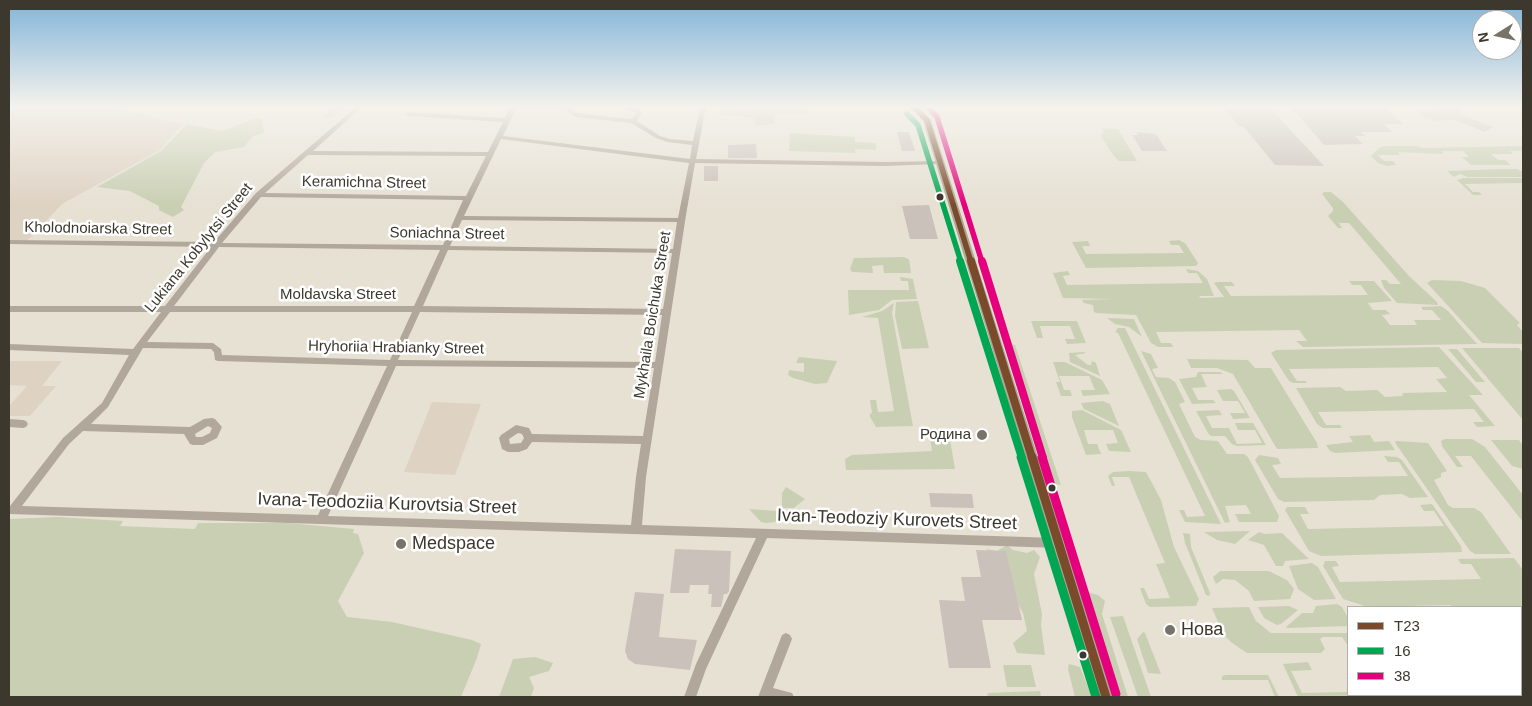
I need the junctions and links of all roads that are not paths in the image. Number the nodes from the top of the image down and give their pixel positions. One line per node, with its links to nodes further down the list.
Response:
1 (321, 140): 8 (street, Lukiana Kobylytsi Street)
2 (497, 140): 9 (street)
3 (523, 140): 10 (street)
4 (670, 140): 7 (street)
5 (697, 140): 7 (street, Mykhaila Boichuka Street)
6 (933, 140): 11 (main road)
7 (696, 143): 10 (street, Mykhaila Boichuka Street)
8 (306, 153): 9 (street); 12 (street, Lukiana Kobylytsi Street)
9 (490, 154): 13 (street)
10 (693, 161): 11 (street); 15 (street, Mykhaila Boichuka Street)
11 (940, 162): 38 (main road)
12 (259, 195): 13 (street, Keramichna Street); 17 (street, Lukiana Kobylytsi Street)
13 (468, 198): 14 (street)
14 (460, 218): 15 (street); 18 (street)
15 (682, 220): 19 (street, Mykhaila Boichuka Street)
16 (9, 242): 17 (street, Kholodnoiarska Street)
17 (218, 244): 18 (street, Soniachna Street); 20 (street, Lukiana Kobylytsi Street)
18 (447, 248): 19 (street, Soniachna Street); 22 (street)
19 (677, 252): 23 (street, Mykhaila Boichuka Street)
20 (168, 308): 21 (street, Moldavska Street); 22 (street, Moldavska Street); 25 (street, Lukiana Kobylytsi Street)
21 (9, 309)
22 (419, 309): 23 (street, Moldavska Street); 26 (street)
23 (667, 312): 27 (street, Mykhaila Boichuka Street)
24 (9, 347): 25 (street, Hryhoriia Hrabianky Street)
25 (138, 348): 26 (street, Hryhoriia Hrabianky Street); 30 (street, Lukiana Kobylytsi Street)
26 (394, 362): 27 (street, Hryhoriia Hrabianky Street); 35 (street)
27 (658, 366): 33 (street, Mykhaila Boichuka Street)
28 (9, 424): 29 (street)
29 (23, 424)
30 (84, 427): 31 (street); 34 (street, Lukiana Kobylytsi Street)
31 (191, 431)
32 (529, 438): 33 (street)
33 (647, 440): 36 (street, Mykhaila Boichuka Street)
34 (11, 510): 35 (street, Ivana-Teodoziia Kurovtsia Street)
35 (321, 520): 36 (street, Ivana-Teodoziia Kurovtsia Street)
36 (636, 528): 37 (street, Ivana-Teodoziia Kurovtsia Street)
37 (764, 533): 38 (street, Ivan-Teodoziy Kurovets Street); 41 (street)
38 (1058, 543): 43 (main road)
39 (786, 639): 40 (street)
40 (764, 695): 42 (street)
41 (690, 697)
42 (788, 697)
43 (1106, 697)

